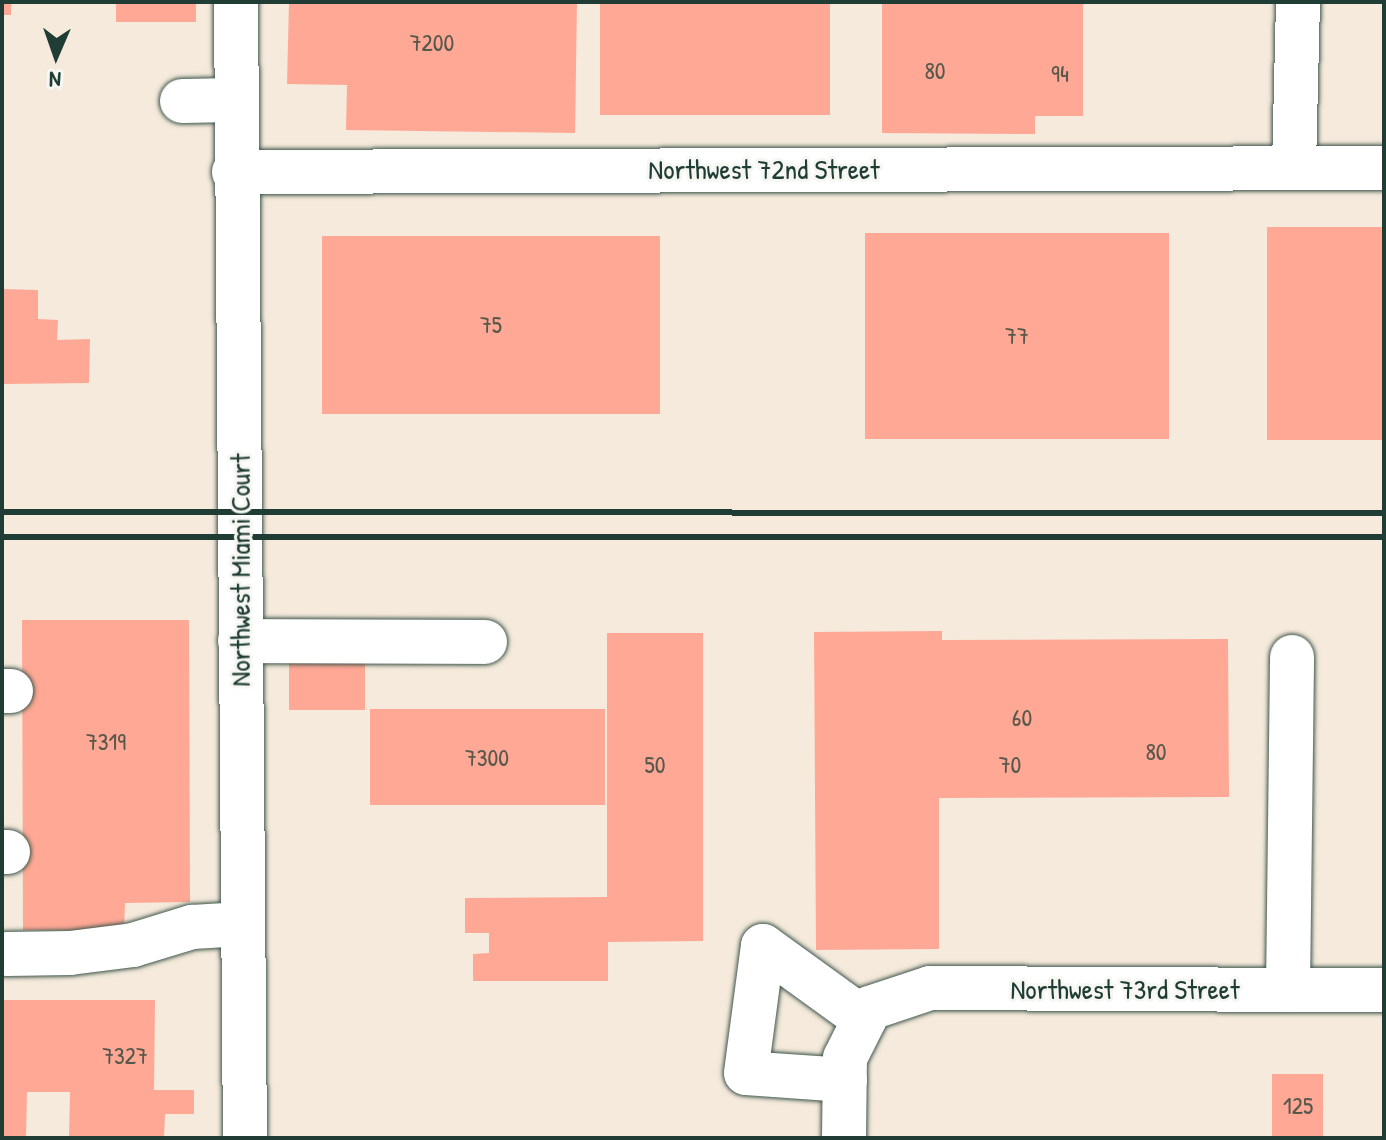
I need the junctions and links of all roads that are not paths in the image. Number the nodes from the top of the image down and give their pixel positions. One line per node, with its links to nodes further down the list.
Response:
1 (236, 2): 3 (street, Northwest Miami Court)
2 (1298, 2): 5 (street)
3 (235, 100): 4 (street); 7 (street, Northwest Miami Court)
4 (182, 101)
5 (1294, 166): 6 (street, Northwest 72nd Street); 7 (street, Northwest 72nd Street)
6 (1384, 168)
7 (234, 172): 8 (street, Northwest Miami Court)
8 (240, 641): 9 (street); 11 (street, Northwest Miami Court)
9 (485, 642)
10 (1292, 657): 13 (street)
11 (243, 924): 12 (street); 17 (street, Northwest Miami Court)
12 (7, 954)
13 (1288, 990): 14 (street, Northwest 73rd Street); 15 (street, Northwest 73rd Street)
14 (1384, 990)
15 (867, 1014): 16 (street); 16 (street)
16 (845, 1080): 18 (street)
17 (245, 1138)
18 (844, 1138)

